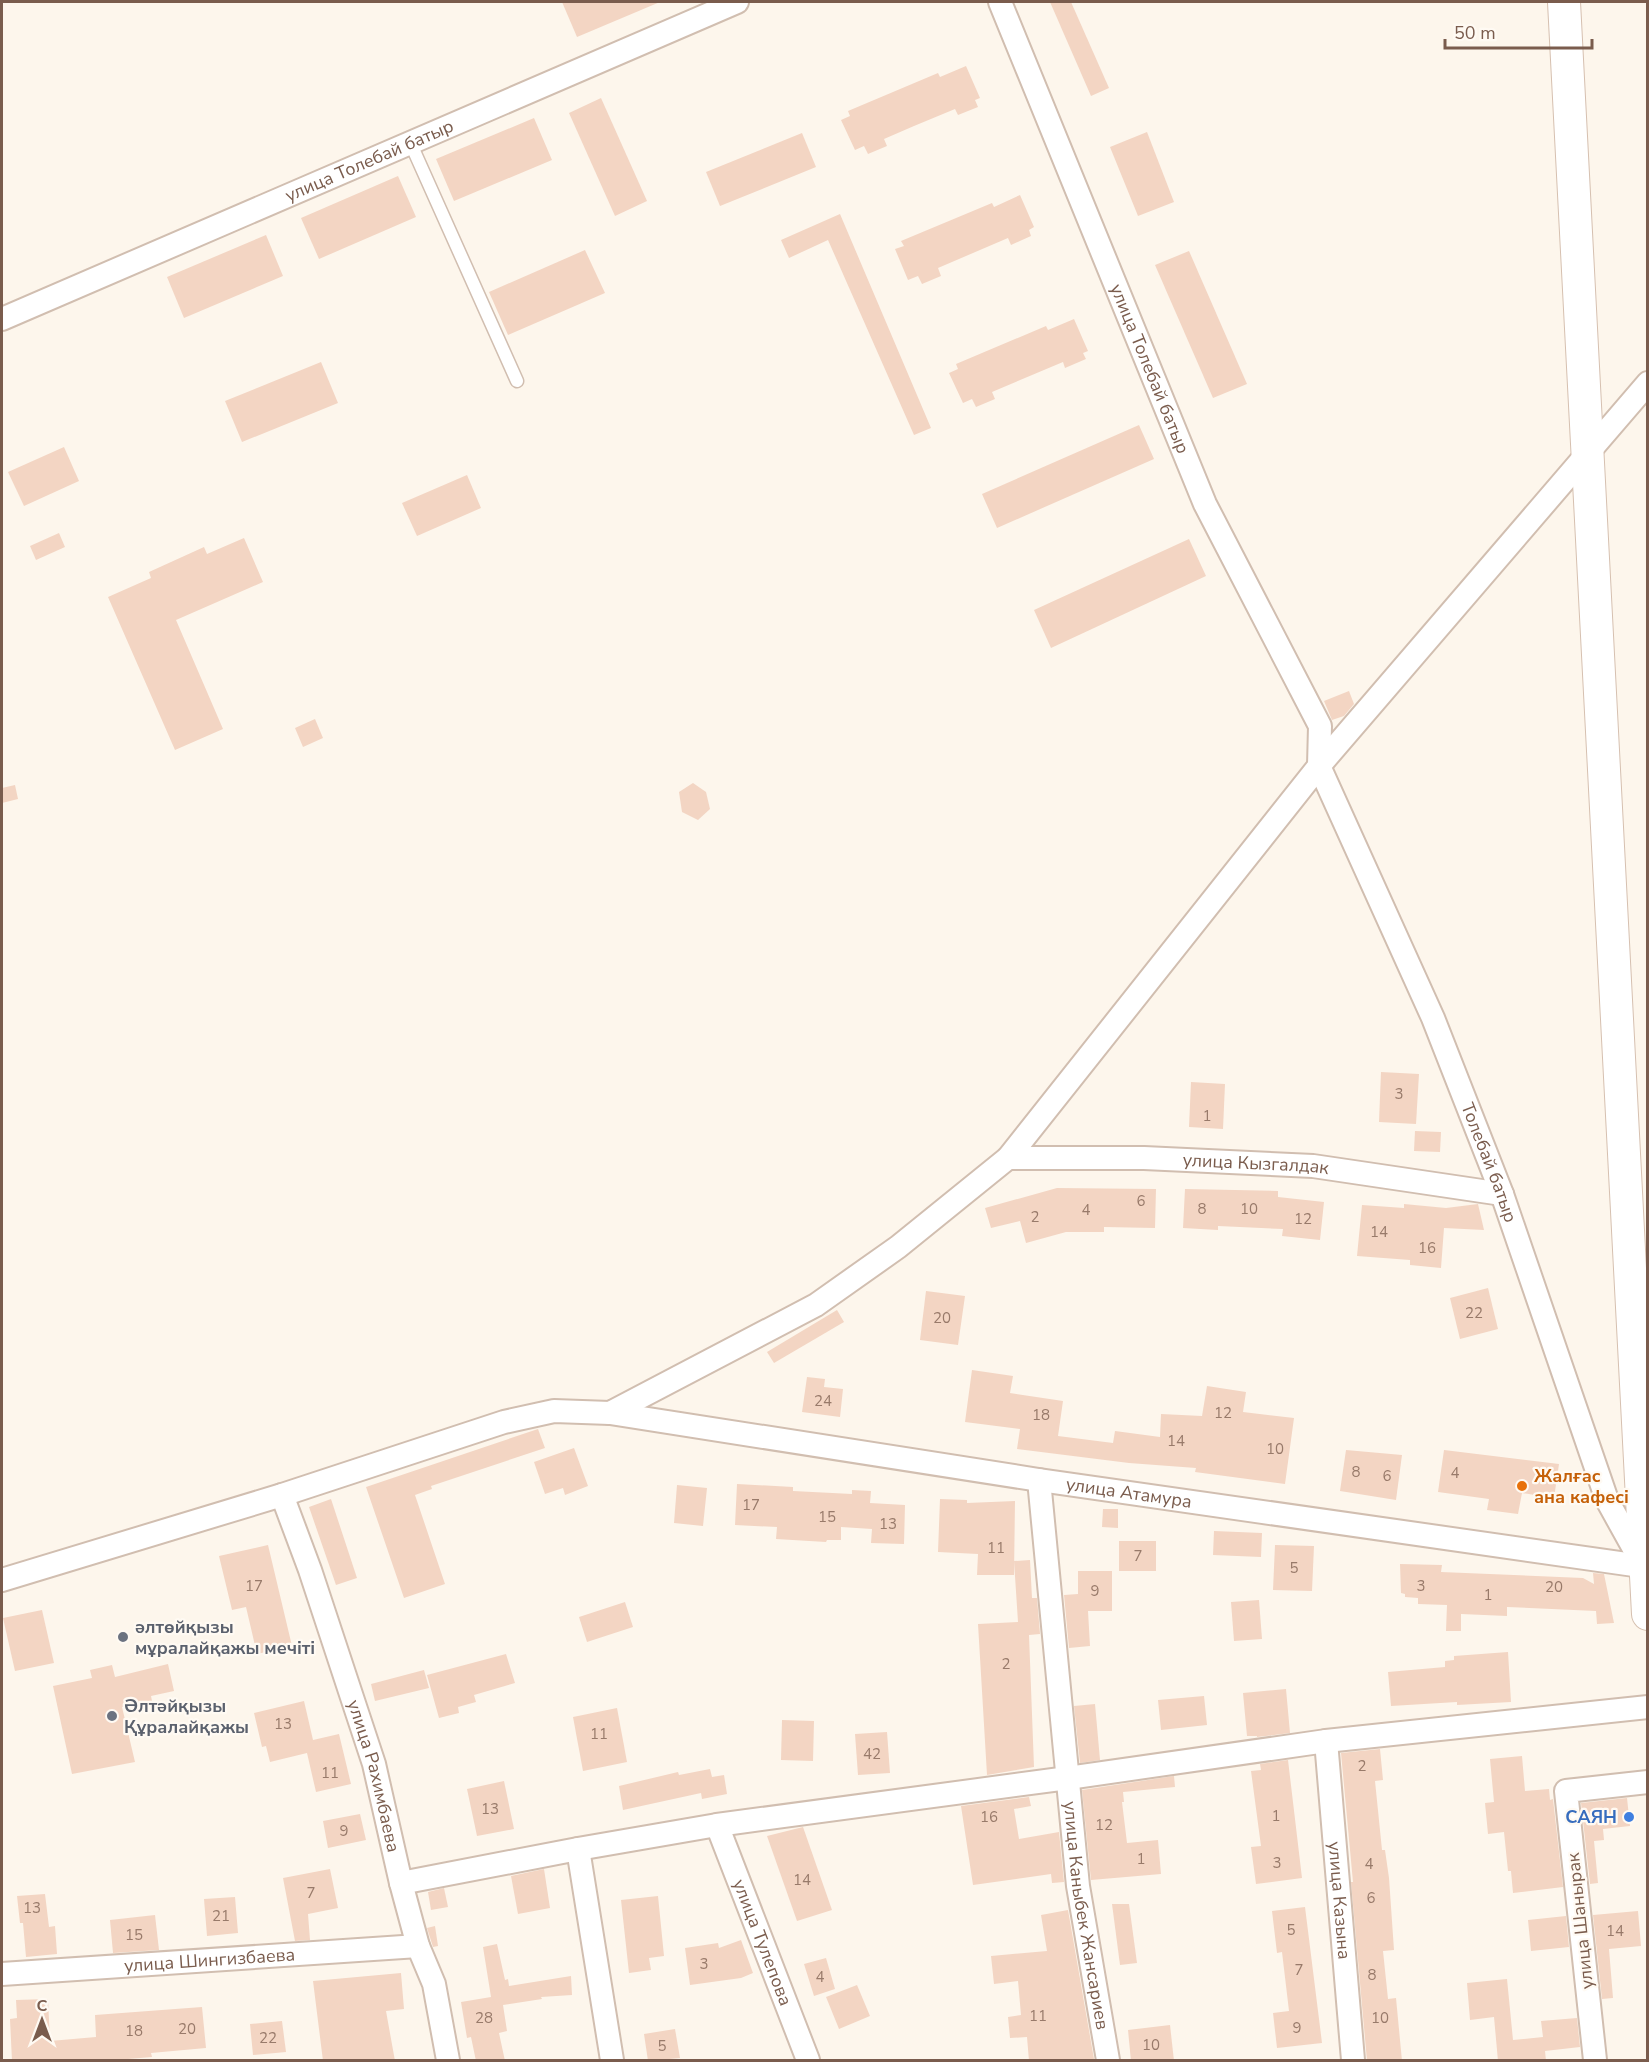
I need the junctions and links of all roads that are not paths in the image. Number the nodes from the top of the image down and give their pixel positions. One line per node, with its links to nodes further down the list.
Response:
1 (737, 2): 4 (street, улица Толебай батыр)
2 (1000, 2): 9 (street, улица Толебай батыр)
3 (1564, 2): 8 (street)
4 (410, 142): 5 (street, улица Толебай батыр); 6 (lane)
5 (2, 319)
6 (517, 381)
7 (1647, 383): 8 (street)
8 (1588, 453): 9 (street); 15 (street)
9 (1319, 765): 10 (street); 11 (street, Толебай батыр)
10 (1008, 1158): 11 (street, улица Кызгалдак); 12 (street)
11 (1502, 1194): 15 (street, Толебай батыр)
12 (610, 1413): 13 (street, улица Атамура); 14 (street, улица Атамура)
13 (1039, 1480): 15 (street, улица Атамура); 20 (street, улица Каныбек Жансариев)
14 (282, 1495): 16 (street, улица Атамура); 24 (street, улица Рахимбаева)
15 (1646, 1567): 17 (street)
16 (8, 1575)
17 (1647, 1614)
18 (1647, 1707): 19 (street)
19 (1326, 1741): 20 (street); 31 (street, улица Казына)
20 (1067, 1774): 22 (street); 30 (street, улица Каныбек Жансариев)
21 (1647, 1782): 32 (street, улица Шанырак)
22 (717, 1825): 23 (street); 29 (street, улица Тулепова)
23 (578, 1849): 24 (street); 28 (street)
24 (400, 1883): 25 (street, улица Рахимбаева)
25 (418, 1946): 26 (street, улица Шингизбаева); 27 (street, улица Рахимбаева)
26 (2, 1974)
27 (448, 2061)
28 (612, 2061)
29 (808, 2061)
30 (1108, 2061)
31 (1353, 2061)
32 (1595, 2061)

